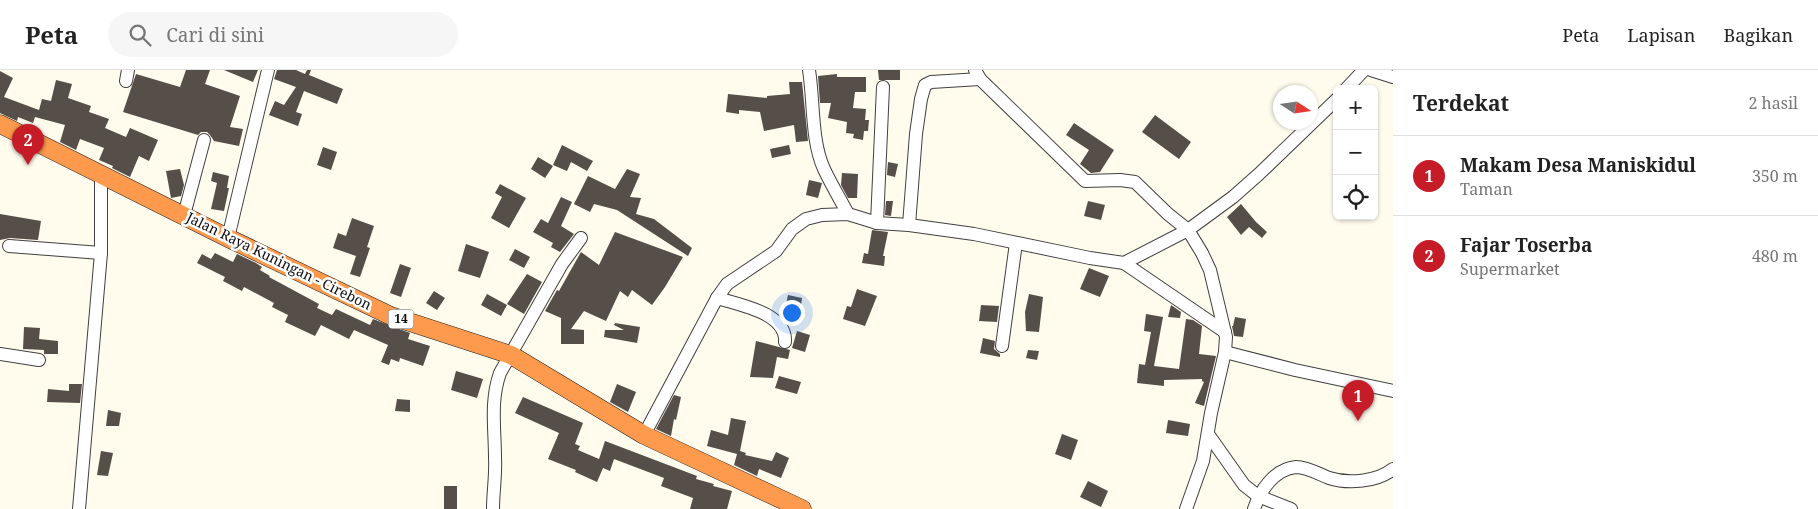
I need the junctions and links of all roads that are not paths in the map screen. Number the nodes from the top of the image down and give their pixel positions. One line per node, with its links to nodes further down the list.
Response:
1 (268, 70): 18 (street)
2 (809, 70): 13 (street)
3 (1364, 70): 7 (street)
4 (1371, 70): 6 (street)
5 (977, 75): 16 (street); 17 (street)
6 (1393, 77)
7 (1350, 85)
8 (883, 87): 15 (street)
9 (1333, 103): 17 (street)
10 (0, 124): 12 (highway, Jalan Raya Kuningan - Cirebon / 14)
11 (204, 140): 14 (street)
12 (101, 174): 14 (highway, Jalan Raya Kuningan - Cirebon / 14); 22 (street)
13 (848, 214): 15 (street); 24 (street)
14 (184, 215): 18 (highway, Jalan Raya Kuningan - Cirebon / 14)
15 (877, 223): 16 (street)
16 (910, 225): 20 (street)
17 (1188, 230): 23 (street); 25 (street)
18 (228, 238): 30 (highway, Jalan Raya Kuningan - Cirebon / 14)
19 (581, 238): 30 (street)
20 (1016, 243): 23 (street); 27 (street)
21 (9, 246): 22 (street)
22 (101, 254): 37 (street)
23 (1124, 264): 25 (street)
24 (717, 298): 26 (street); 34 (street)
25 (1225, 332): 28 (street)
26 (785, 342)
27 (1002, 346)
28 (1225, 352): 32 (street); 33 (street)
29 (0, 354): 31 (street)
30 (511, 355): 34 (highway, Jalan Raya Kuningan - Cirebon / 14); 38 (street)
31 (39, 360)
32 (1393, 391)
33 (1208, 434): 36 (street); 40 (street)
34 (644, 435): 39 (highway, Jalan Raya Kuningan - Cirebon / 14)
35 (1393, 471): 36 (street)
36 (1258, 496): 41 (street); 42 (street)
37 (79, 509)
38 (493, 509)
39 (802, 509)
40 (1186, 509)
41 (1254, 509)
42 (1290, 509)

